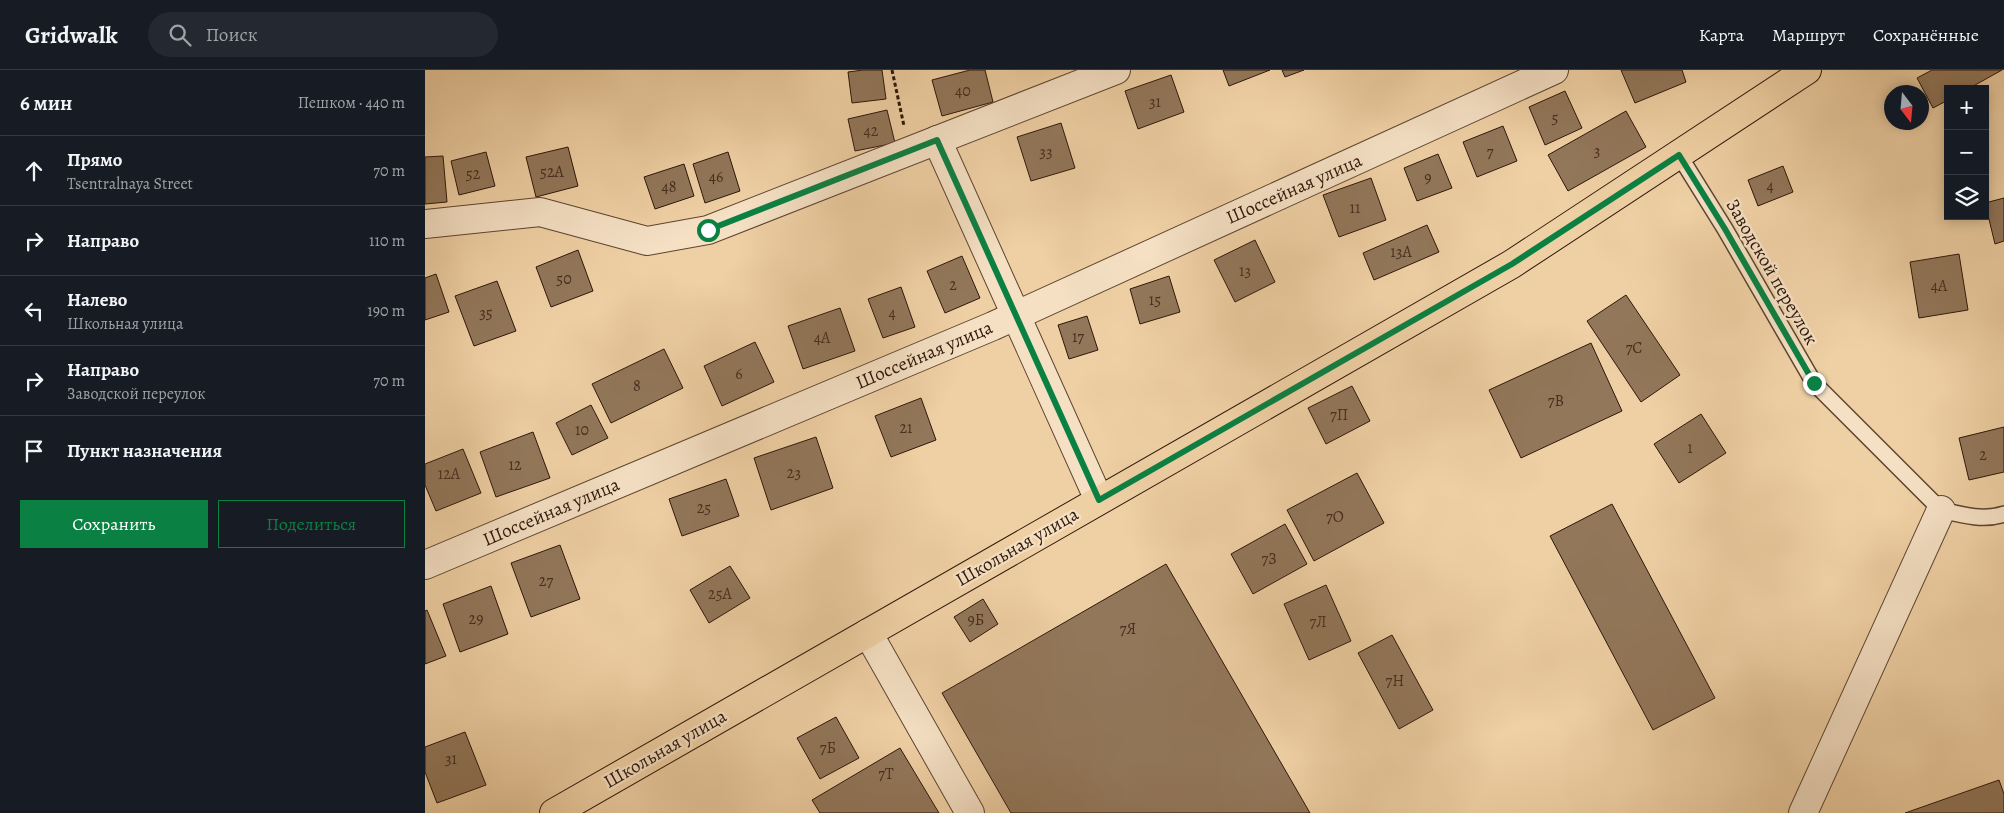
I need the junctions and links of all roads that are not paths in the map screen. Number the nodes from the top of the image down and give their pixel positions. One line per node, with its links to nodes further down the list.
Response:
1 (1116, 70): 4 (street)
2 (1554, 70): 7 (street, Шоссейная улица)
3 (1807, 70): 5 (main road, Школьная улица)
4 (937, 140): 6 (street); 7 (street)
5 (1679, 155): 8 (main road, Школьная улица); 9 (lane, Заводской переулок)
6 (425, 224)
7 (1015, 316): 8 (street); 11 (street, Шоссейная улица)
8 (1099, 500): 12 (main road, Школьная улица)
9 (1941, 510): 10 (lane); 15 (street)
10 (2004, 514)
11 (425, 565)
12 (868, 633): 13 (main road, Школьная улица); 14 (street)
13 (553, 813)
14 (970, 813)
15 (1803, 813)

